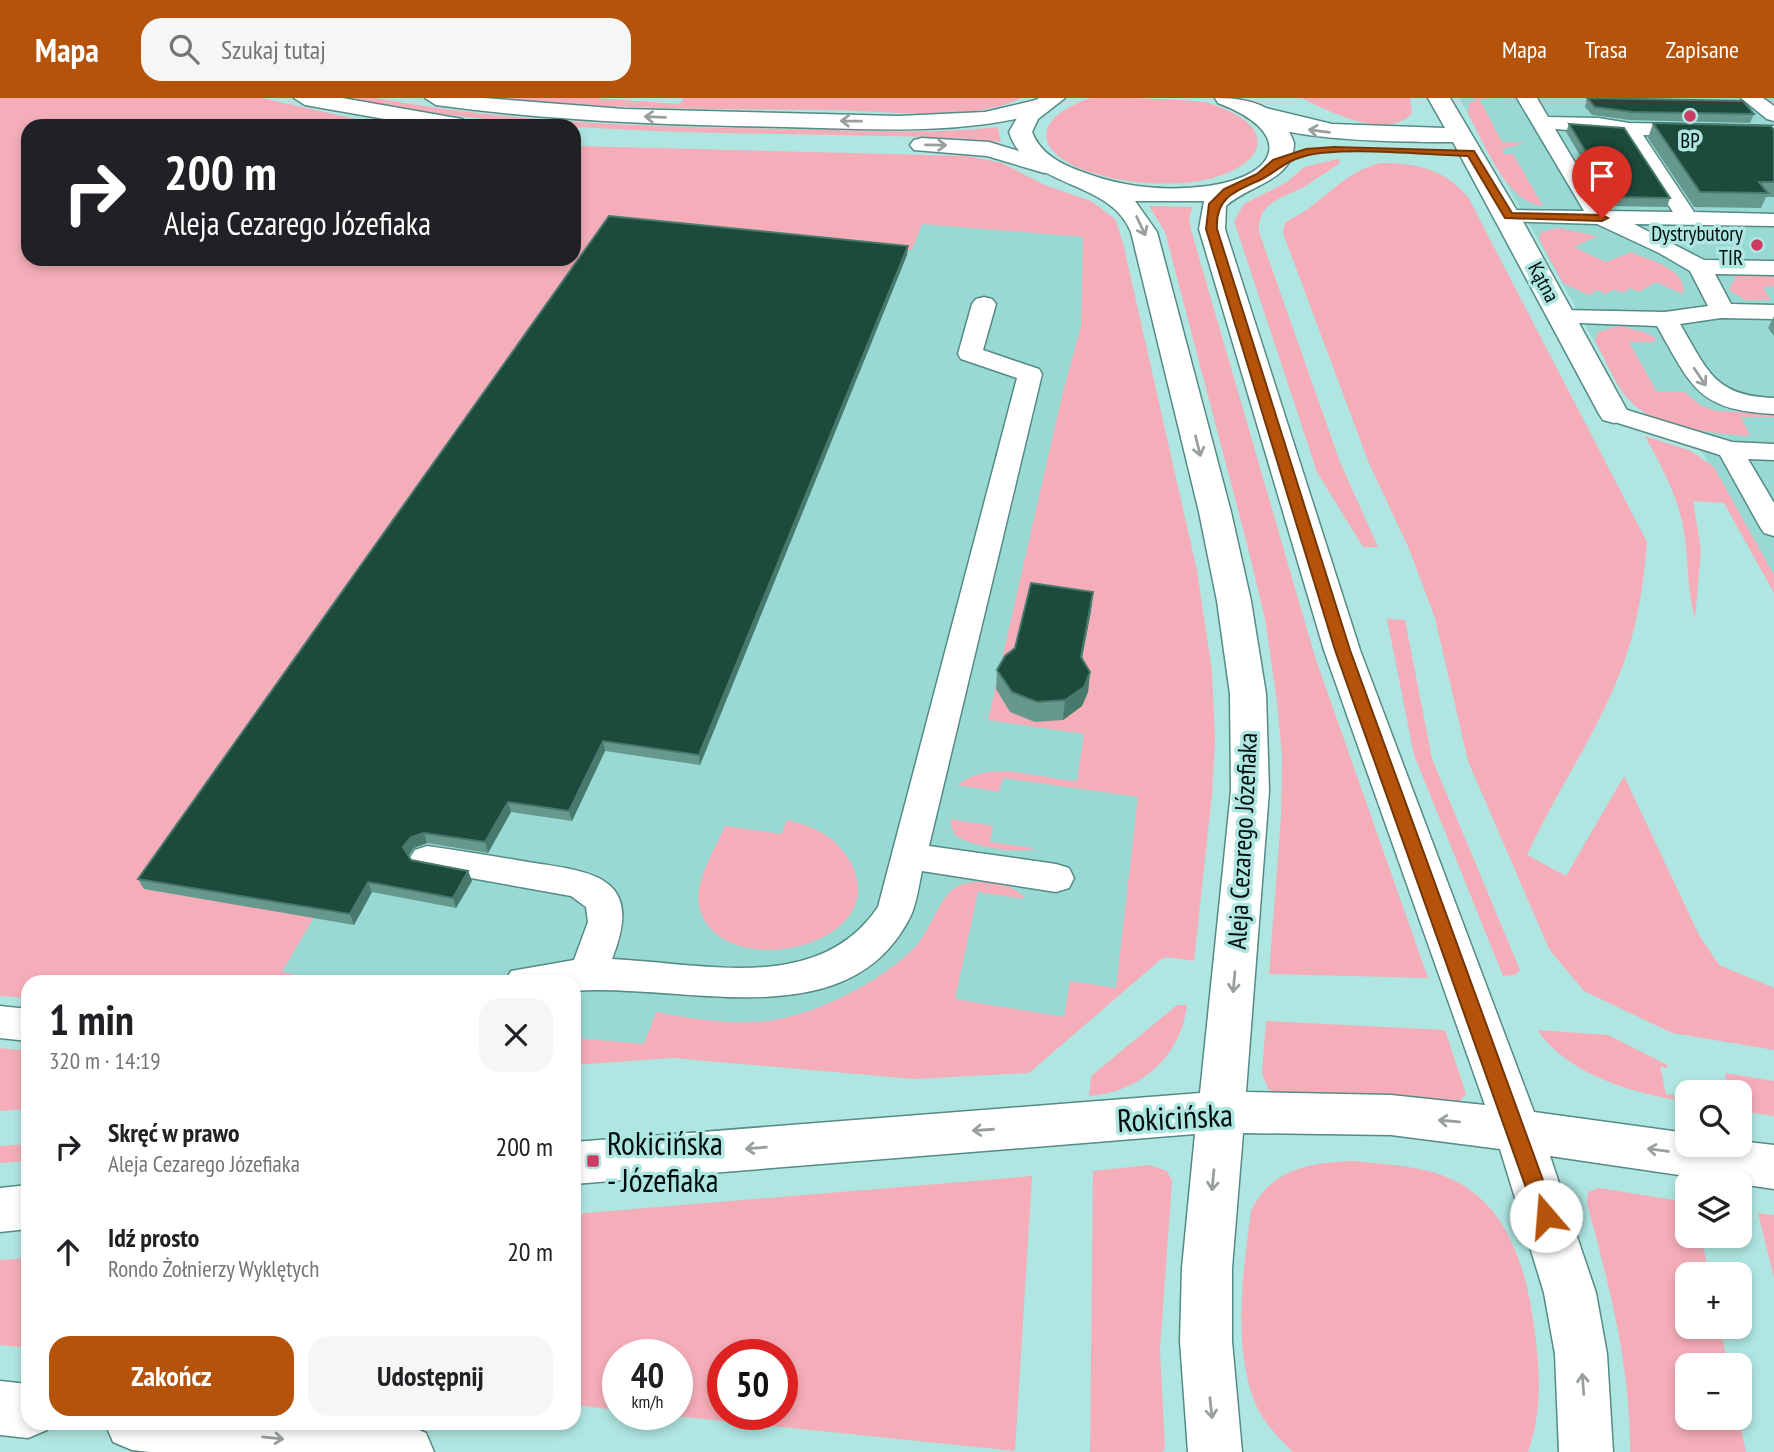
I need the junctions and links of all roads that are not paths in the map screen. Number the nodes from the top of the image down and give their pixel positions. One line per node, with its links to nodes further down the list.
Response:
1 (305, 98): 10 (main road)
2 (436, 98): 7 (main road, one-way to 2)
3 (1226, 98): 8 (main road)
4 (1439, 98): 15 (main road, Kątna)
5 (1527, 98): 11 (lane)
6 (1751, 98): 9 (lane)
7 (1047, 102): 17 (main road)
8 (1257, 113): 15 (main road, one-way to 8); 16 (main road)
9 (1774, 115)
10 (409, 119)
11 (1541, 123): 12 (lane); 21 (lane)
12 (1629, 129): 13 (lane); 22 (lane)
13 (1774, 132)
14 (617, 138): 17 (main road, one-way to 17)
15 (1465, 144): 16 (main road); 20 (main road, Kątna)
16 (1277, 162): 18 (main road)
17 (1045, 166): 19 (main road)
18 (1243, 184): 19 (main road); 44 (main road)
19 (1089, 185): 43 (main road, Aleja Cezarego Józefiaka, one-way to 43)
20 (1508, 216): 21 (lane); 29 (main road, Kątna)
21 (1602, 218): 22 (lane); 24 (lane)
22 (1688, 219): 23 (lane)
23 (1774, 220)
24 (1699, 267): 25 (lane); 27 (lane)
25 (1774, 268)
26 (984, 304): 36 (lane)
27 (1721, 311): 28 (lane); 30 (lane)
28 (1774, 312)
29 (1562, 317): 30 (lane); 32 (main road, Kątna)
30 (1665, 319): 31 (lane, one-way to 31)
31 (1774, 406)
32 (1614, 414): 33 (lane)
33 (1730, 450): 34 (lane); 35 (lane)
34 (1774, 452)
35 (1774, 527)
36 (909, 856): 38 (lane); 39 (lane)
37 (427, 859): 39 (lane)
38 (1056, 878)
39 (587, 975): 40 (lane)
40 (581, 976)
41 (0, 1022): 42 (lane)
42 (21, 1024)
43 (1219, 1112): 44 (main road, Rokicińska, one-way to 43); 45 (main road, Rokicińska, one-way to 45); 53 (main road, Aleja Cezarego Józefiaka, one-way to 53)
44 (1517, 1129): 46 (main road, Rokicińska, one-way to 44); 54 (main road, one-way to 44)
45 (581, 1162)
46 (1774, 1167)
47 (21, 1208): 48 (main road)
48 (0, 1210)
49 (0, 1408): 50 (main road)
50 (21, 1410)
51 (198, 1430): 52 (main road, one-way to 52)
52 (407, 1452)
53 (1216, 1452)
54 (1586, 1452)

